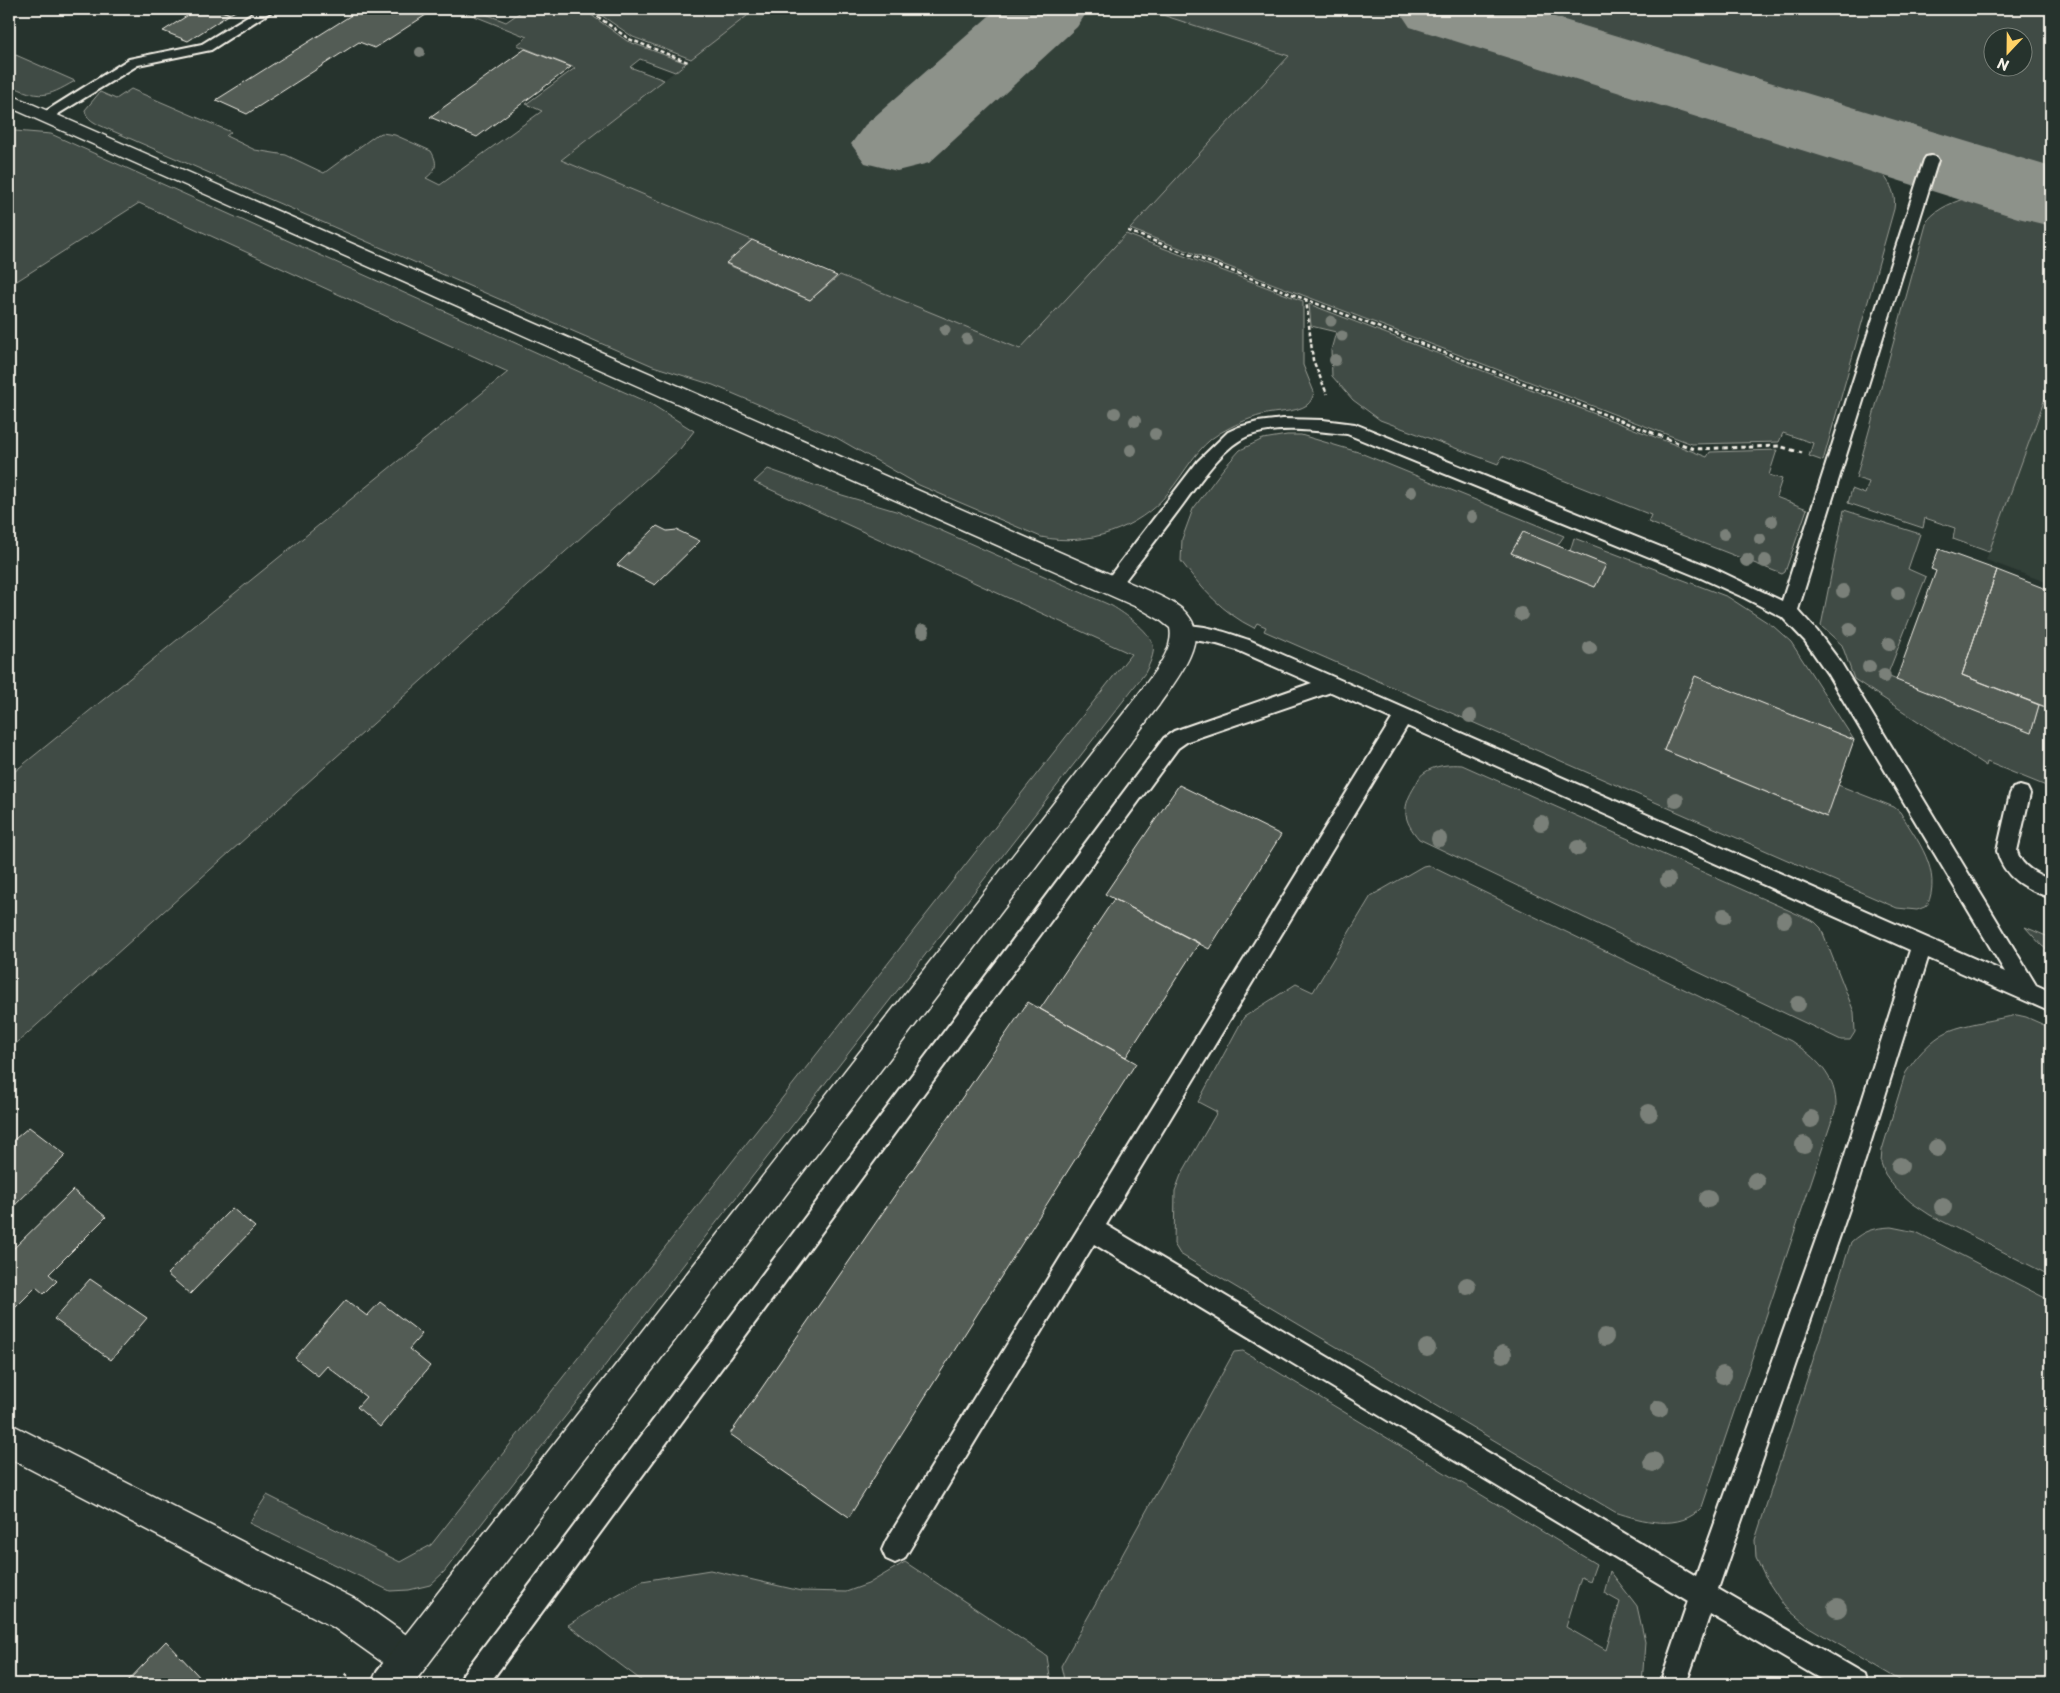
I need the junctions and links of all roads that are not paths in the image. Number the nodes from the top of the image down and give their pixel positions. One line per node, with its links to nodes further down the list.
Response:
1 (268, 9): 3 (lane)
2 (9, 100): 3 (street)
3 (45, 116): 5 (street)
4 (1931, 160): 6 (lane)
5 (1111, 586): 6 (lane); 7 (street)
6 (1788, 612): 13 (lane)
7 (1184, 632): 8 (lane); 19 (street)
8 (1332, 684): 9 (lane); 20 (lane)
9 (1404, 715): 12 (lane); 15 (lane)
10 (2020, 794): 11 (lane)
11 (2051, 889)
12 (1922, 944): 13 (lane); 18 (lane)
13 (2028, 992): 14 (lane)
14 (2051, 1002)
15 (1092, 1230): 17 (lane); 18 (lane)
16 (9, 1440): 19 (street)
17 (895, 1550)
18 (1703, 1595): 21 (lane); 22 (lane)
19 (399, 1672)
20 (473, 1684)
21 (1673, 1684)
22 (1854, 1684)

